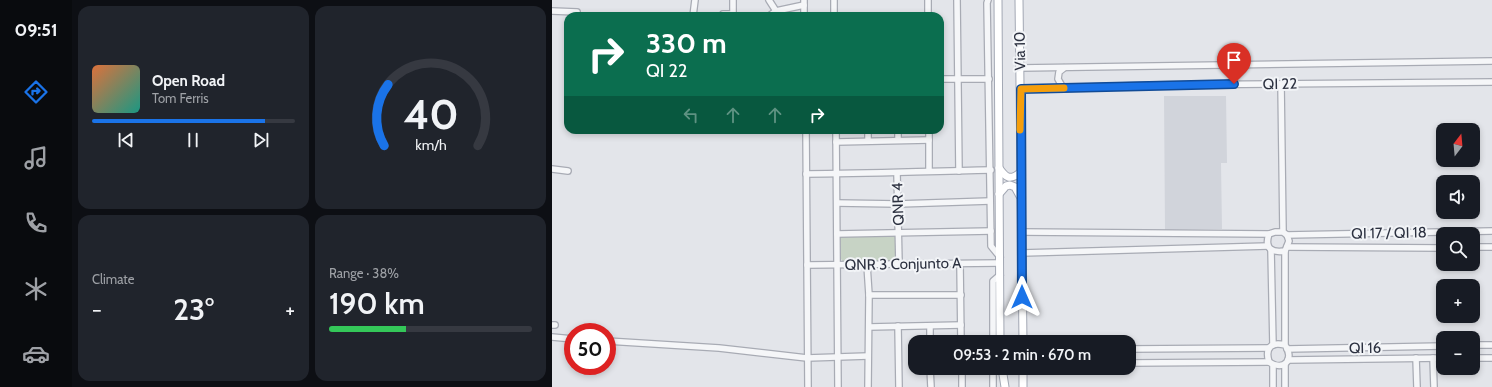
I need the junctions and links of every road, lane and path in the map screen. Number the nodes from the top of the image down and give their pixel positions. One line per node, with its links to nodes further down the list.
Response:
1 (695, 0): 14 (street)
2 (734, 0): 15 (street)
3 (769, 0): 12 (street)
4 (834, 0): 16 (street)
5 (928, 0): 17 (street)
6 (957, 0): 22 (street)
7 (998, 0): 37 (main road, Via 10)
8 (1019, 0): 19 (main road, Via 10)
9 (987, 1): 23 (street)
10 (804, 2): 12 (street)
11 (552, 11): 13 (street)
12 (776, 11)
13 (577, 12)
14 (694, 12)
15 (733, 12)
16 (834, 12)
17 (928, 12)
18 (1492, 61): 20 (street)
19 (1020, 68): 20 (street); 27 (main road, Via 10)
20 (1064, 68): 26 (street)
21 (944, 79): 22 (street)
22 (958, 79): 23 (street); 42 (street)
23 (989, 79): 40 (street)
24 (1492, 82): 25 (street, QI 22)
25 (1281, 84): 26 (street, QI 22); 58 (street)
26 (1066, 88): 27 (street, QI 22)
27 (1021, 89): 43 (main road, Via 10)
28 (806, 134): 45 (street)
29 (836, 134): 36 (street)
30 (868, 134): 35 (street)
31 (898, 134): 33 (street)
32 (928, 134): 34 (street)
33 (898, 140): 34 (street); 35 (street)
34 (929, 140): 41 (street)
35 (868, 141): 36 (street)
36 (836, 142): 46 (street)
37 (998, 168): 43 (main road); 47 (main road, Via 10)
38 (552, 170): 39 (street)
39 (568, 170)
40 (991, 170): 42 (street); 49 (street)
41 (929, 171): 42 (street); 44 (street)
42 (959, 171)
43 (1021, 172): 48 (main road, Via 10)
44 (897, 173): 46 (street, QNR 4); 51 (street, QNR 4)
45 (806, 174): 46 (street, QNR 4); 69 (street)
46 (836, 174): 50 (street)
47 (1000, 194): 48 (main road); 65 (main road, Via 10)
48 (1021, 200): 54 (main road, Via 10)
49 (990, 201): 51 (street); 52 (street)
50 (837, 203): 51 (street); 55 (street)
51 (898, 204): 56 (street, QNR 4)
52 (991, 231): 56 (street); 65 (street)
53 (1492, 231): 58 (street, QI 17 / QI 18)
54 (1022, 232): 57 (street); 64 (main road, Via 10)
55 (837, 234): 56 (street, QNR 4); 70 (street)
56 (899, 234): 67 (street)
57 (1269, 234): 58 (street); 61 (street)
58 (1285, 234): 63 (street)
59 (1480, 247): 60 (street)
60 (1492, 247)
61 (1270, 248): 63 (street); 64 (street); 87 (street)
62 (1436, 248): 63 (street)
63 (1286, 249): 90 (street)
64 (1022, 253): 82 (main road, Via 10)
65 (1000, 260): 68 (street, QNR 3 Conjunto A); 71 (main road, Via 10)
66 (867, 264): 67 (street, QNR 3 Conjunto A); 70 (street, QNR 3 Conjunto A); 72 (street)
67 (899, 264): 68 (street, QNR 3 Conjunto A)
68 (960, 264): 73 (street)
69 (807, 265): 70 (street, QNR 3 Conjunto A); 94 (street)
70 (837, 265): 93 (street)
71 (1000, 275): 80 (street); 81 (main road, Via 10)
72 (869, 295): 73 (street); 77 (street)
73 (961, 295): 74 (street)
74 (961, 325): 76 (street); 79 (street)
75 (898, 326): 76 (street); 77 (street); 110 (street)
76 (930, 326): 78 (street)
77 (869, 327): 92 (street)
78 (930, 335)
79 (961, 335)
80 (993, 335)
81 (1000, 335)
82 (1023, 335)
83 (552, 337): 84 (street)
84 (564, 338)
85 (616, 342): 94 (street)
86 (1492, 345): 89 (street)
87 (1271, 346): 90 (street); 91 (street); 101 (street)
88 (1436, 346): 90 (street, QI 16)
89 (1480, 346)
90 (1286, 347): 99 (street)
91 (1136, 348)
92 (868, 356): 93 (street); 109 (street)
93 (838, 357): 94 (street); 108 (street)
94 (807, 358): 107 (street)
95 (1416, 358): 96 (street); 99 (street); 118 (street)
96 (1433, 358): 119 (street)
97 (1480, 358): 98 (street)
98 (1492, 358)
99 (1287, 362): 101 (street); 117 (street)
100 (1136, 363): 101 (street)
101 (1271, 364): 116 (street)
102 (930, 375): 111 (street)
103 (962, 375): 112 (street)
104 (993, 375): 113 (street)
105 (1001, 375): 114 (main road)
106 (1002, 375): 115 (main road)
107 (808, 387)
108 (838, 387)
109 (868, 387)
110 (899, 387)
111 (931, 387)
112 (962, 387)
113 (993, 387)
114 (1001, 387)
115 (1005, 387)
116 (1273, 387)
117 (1286, 387)
118 (1417, 387)
119 (1434, 387)

